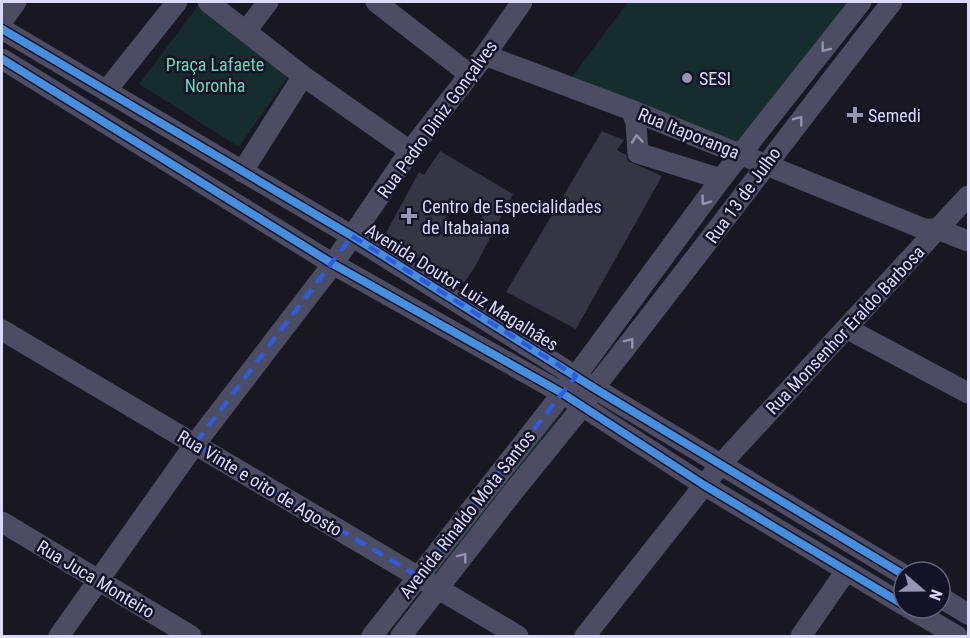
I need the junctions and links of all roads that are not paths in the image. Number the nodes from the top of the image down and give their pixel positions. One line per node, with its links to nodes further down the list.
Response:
1 (16, 2): 9 (street)
2 (177, 2): 16 (street)
3 (208, 2): 11 (street)
4 (268, 2): 11 (street)
5 (376, 2): 14 (street)
6 (522, 2): 12 (street, Rua Pedro Diniz Gonçalves)
7 (861, 2): 19 (street, Rua 13 de Julho, one-way to 19)
8 (892, 2): 20 (street, Rua 13 de Julho, one-way to 8)
9 (2, 21)
10 (2, 29): 16 (street, Avenida Doutor Luiz Magalhães)
11 (246, 31): 15 (street)
12 (485, 55): 14 (street, Rua Pedro Diniz Gonçalves); 17 (street, Rua Itaporanga)
13 (2, 59): 28 (street)
14 (469, 74): 18 (street, Rua Pedro Diniz Gonçalves)
15 (303, 76): 18 (street); 21 (street)
16 (106, 91): 21 (street, Avenida Doutor Luiz Magalhães)
17 (631, 110): 19 (street, Rua Itaporanga); 22 (street, one-way to 17)
18 (410, 151): 25 (street, Rua Pedro Diniz Gonçalves)
19 (742, 155): 20 (street, Rua Itaporanga); 22 (street, Rua 13 de Julho)
20 (765, 164): 24 (street, Rua Itaporanga); 32 (street, Rua 13 de Julho, one-way to 20)
21 (242, 172): 25 (street, Avenida Doutor Luiz Magalhães)
22 (721, 180): 31 (street, Rua 13 de Julho, one-way to 31)
23 (969, 196): 24 (street, Rua Monsenhor Eraldo Barbosa)
24 (930, 233): 26 (street, Rua Itaporanga); 27 (street, Rua Itaporanga); 29 (street, Rua Monsenhor Eraldo Barbosa)
25 (352, 236): 28 (street, Rua Pedro Diniz Gonçalves); 31 (street, Avenida Doutor Luiz Magalhães)
26 (969, 241)
27 (969, 256)
28 (333, 264): 33 (street); 36 (street, Rua Pedro Diniz Gonçalves)
29 (846, 328): 34 (street); 37 (street, Rua Monsenhor Eraldo Barbosa)
30 (2, 330): 36 (street, Rua Vinte e oito de Agosto)
31 (576, 376): 32 (street, Avenida Doutor Luiz Magalhães); 33 (street, Rua 13 de Julho)
32 (594, 388): 35 (street, Rua 13 de Julho); 37 (street, Avenida Doutor Luiz Magalhães)
33 (562, 393): 35 (street); 42 (street, Avenida Rinaldo Mota Santos)
34 (969, 393)
35 (582, 407): 38 (street); 44 (street, Avenida Rinaldo Mota Santos, one-way to 35)
36 (195, 444): 42 (street, Rua Vinte e oito de Agosto); 43 (street, Rua Pedro Diniz Gonçalves)
37 (722, 464): 38 (street, Rua Monsenhor Eraldo Barbosa); 40 (street, Avenida Doutor Luiz Magalhães)
38 (704, 485): 41 (street); 54 (street, Rua Monsenhor Eraldo Barbosa)
39 (2, 522): 43 (street, Rua Juca Monteiro)
40 (892, 568)
41 (846, 571): 45 (street); 55 (street)
42 (418, 576): 44 (street, Rua Vinte e oito de Agosto); 51 (street, Avenida Rinaldo Mota Santos)
43 (99, 582): 49 (street, Rua Pedro Diniz Gonçalves); 50 (street, Rua Juca Monteiro)
44 (438, 589): 52 (street, Avenida Rinaldo Mota Santos); 53 (street, Rua Vinte e oito de Agosto)
45 (892, 598)
46 (952, 604): 47 (street)
47 (969, 614)
48 (930, 620): 56 (street)
49 (59, 636)
50 (191, 636)
51 (372, 636)
52 (401, 636)
53 (518, 636)
54 (585, 636)
55 (801, 636)
56 (957, 636)

